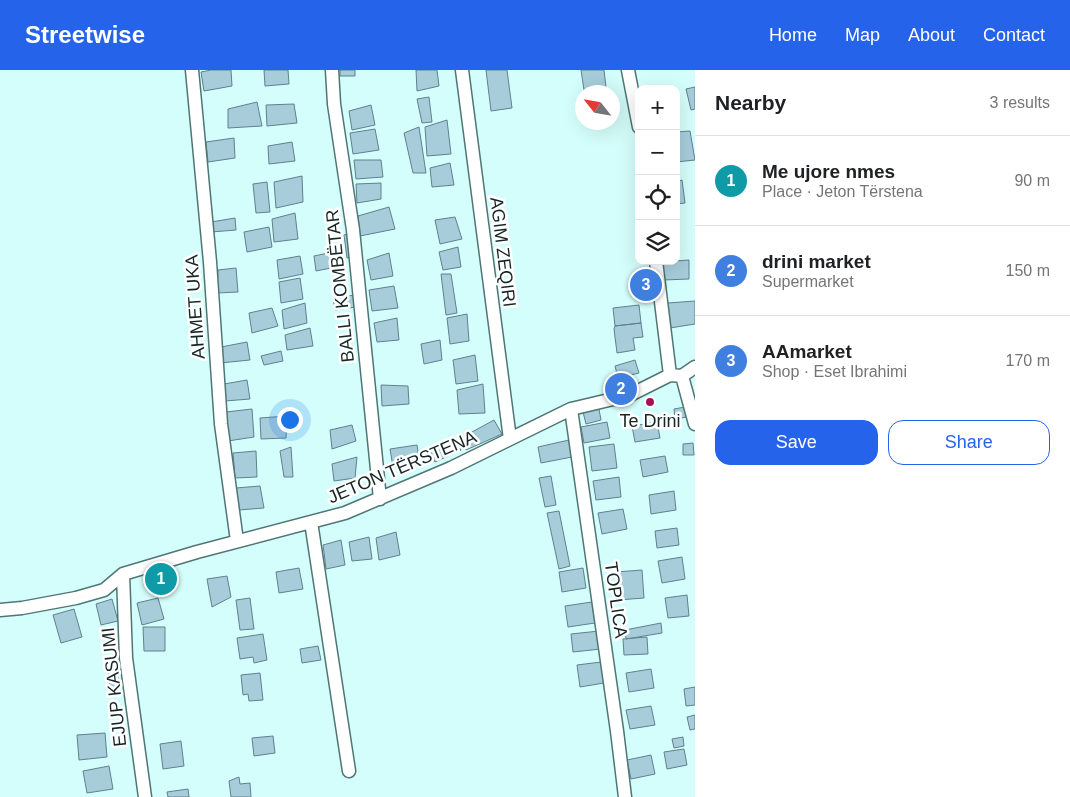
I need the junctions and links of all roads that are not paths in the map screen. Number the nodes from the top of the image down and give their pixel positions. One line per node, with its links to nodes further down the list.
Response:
1 (192, 70): 14 (street, AHMET UKA)
2 (332, 70): 12 (street, BALLI KOMBËTAR)
3 (462, 70): 11 (street, AGIM ZEQIRI)
4 (628, 70): 5 (street)
5 (635, 106)
6 (657, 265): 8 (street)
7 (695, 367): 8 (street, JETON TËRSTENA)
8 (676, 376): 9 (street, JETON TËRSTENA); 10 (street)
9 (571, 409): 11 (street, JETON TËRSTENA); 19 (street, TOPLICA)
10 (695, 424)
11 (510, 439): 12 (street, JETON TËRSTENA)
12 (380, 499): 13 (street, JETON TËRSTENA)
13 (311, 522): 14 (street, JETON TËRSTENA); 17 (street)
14 (237, 541): 15 (street, JETON TËRSTENA)
15 (124, 574): 16 (street, JETON TËRSTENA); 18 (street, EJUP KASUMI)
16 (0, 610)
17 (348, 771)
18 (145, 797)
19 (625, 797)

